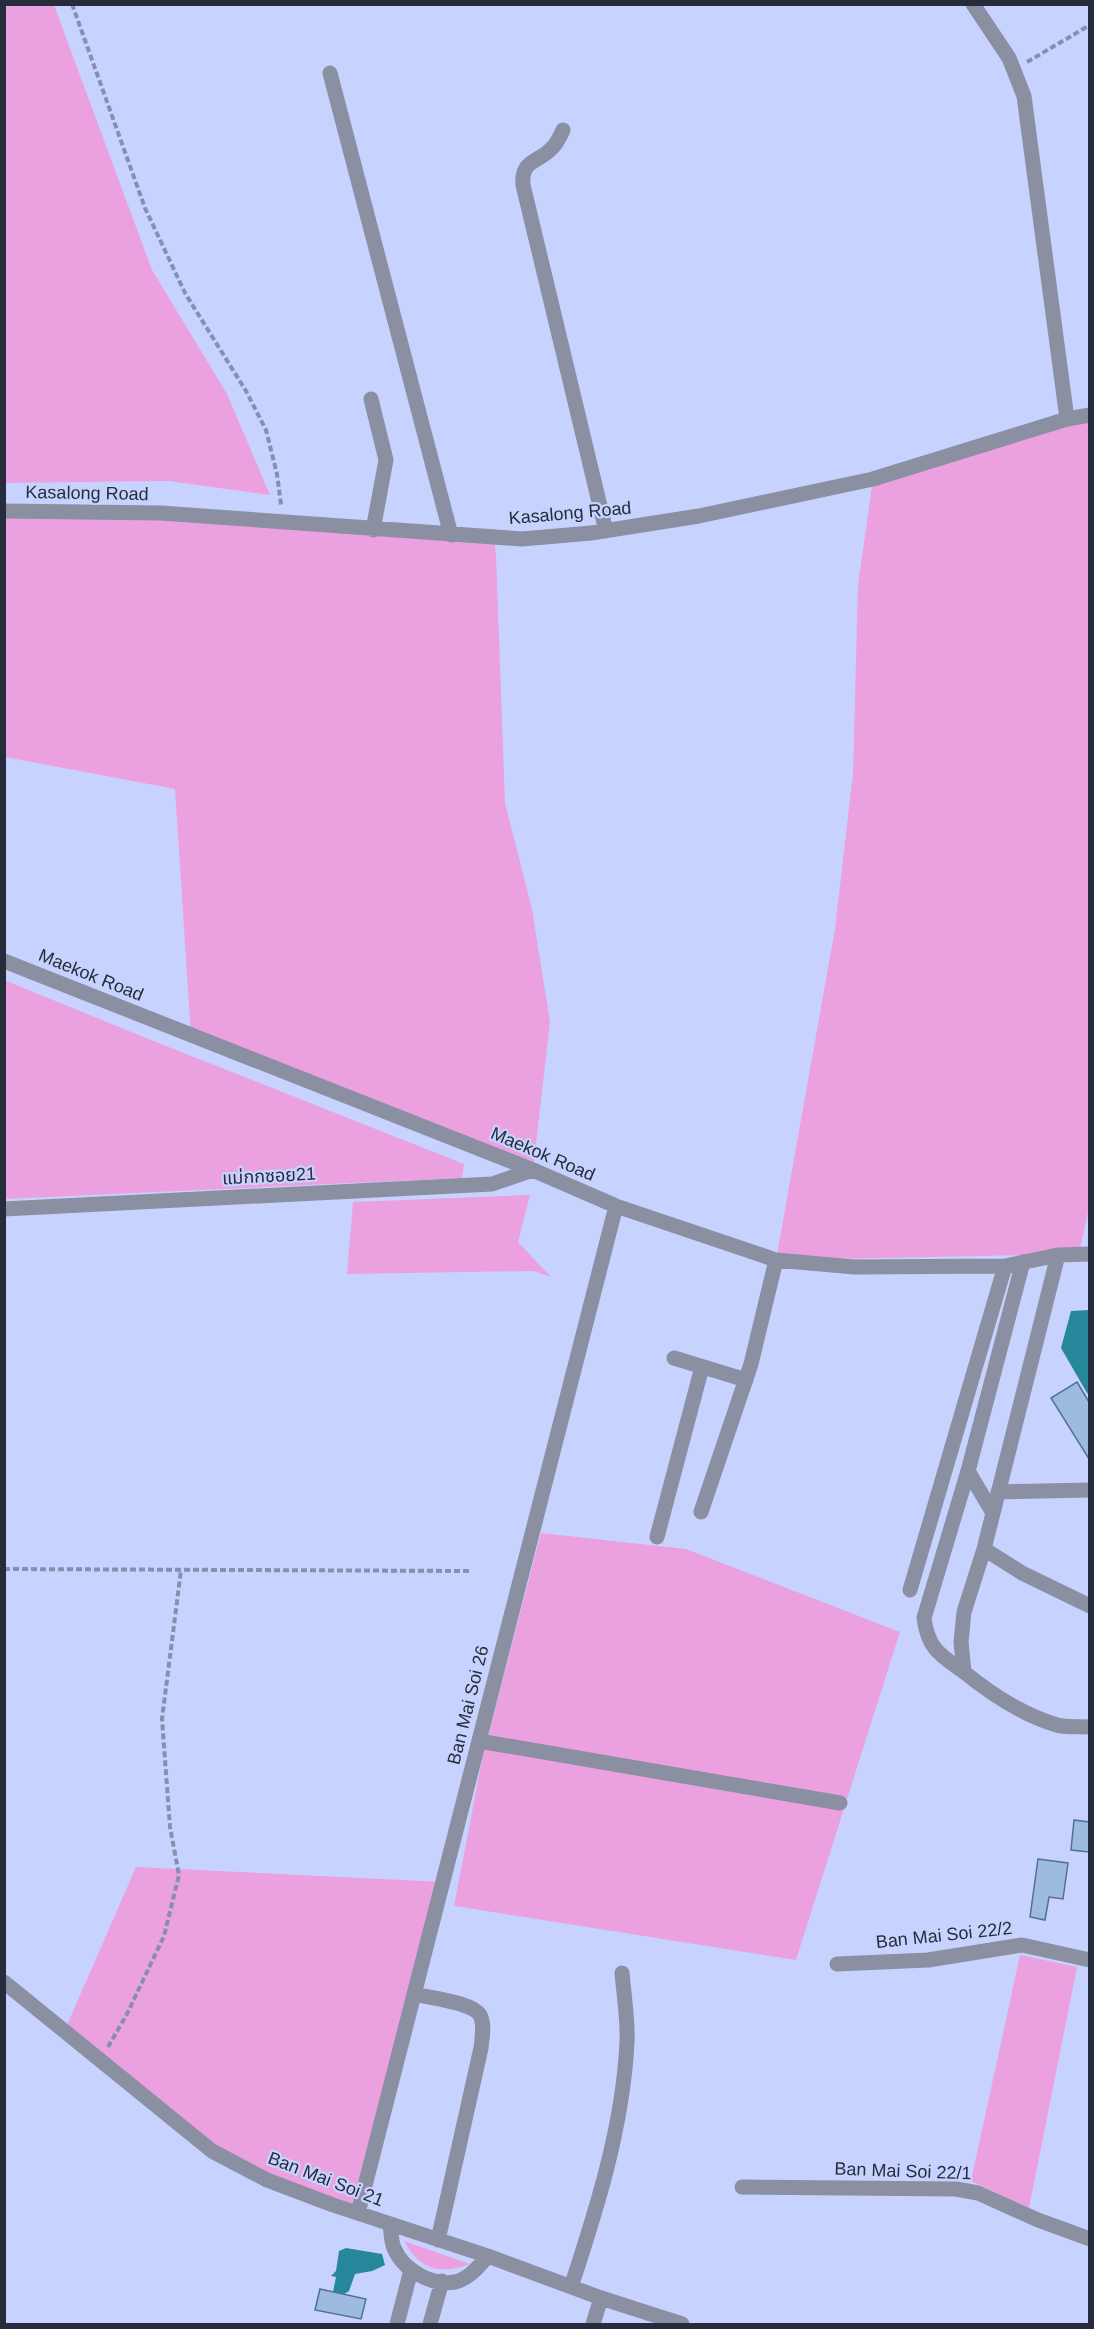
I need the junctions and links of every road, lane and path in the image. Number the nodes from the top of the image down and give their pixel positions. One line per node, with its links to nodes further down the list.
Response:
1 (72, 4): 11 (path)
2 (973, 4): 4 (street)
3 (1089, 25): 4 (path)
4 (1014, 70): 9 (street)
5 (330, 74): 14 (street)
6 (563, 130): 13 (street)
7 (371, 399): 12 (street)
8 (1089, 415): 9 (street, Kasalong Road)
9 (1066, 419): 13 (street, Kasalong Road)
10 (4, 511): 11 (street, Kasalong Road)
11 (283, 524): 12 (street, Kasalong Road)
12 (374, 530): 14 (street, Kasalong Road)
13 (606, 531): 14 (street, Kasalong Road)
14 (452, 535)
15 (4, 961): 16 (street, Maekok Road)
16 (533, 1170): 17 (street, Maekok Road); 18 (street, แม่กกซอย21)
17 (616, 1206): 21 (street, Maekok Road); 41 (street, Ban Mai Soi 26)
18 (4, 1209)
19 (1089, 1254): 20 (street, Maekok Road)
20 (1058, 1255): 22 (street, Maekok Road); 29 (street)
21 (776, 1260): 23 (street, Maekok Road); 26 (street)
22 (1023, 1262): 23 (street, Maekok Road); 27 (street)
23 (1005, 1266): 37 (street)
24 (674, 1358): 25 (street)
25 (702, 1367): 26 (street); 32 (street)
26 (746, 1380): 30 (street)
27 (968, 1471): 31 (street); 39 (street)
28 (1089, 1490): 29 (street)
29 (998, 1492): 31 (street)
30 (701, 1512)
31 (993, 1513): 33 (street)
32 (657, 1537)
33 (984, 1549): 38 (street); 39 (street)
34 (4, 1569): 35 (path)
35 (180, 1570): 36 (path); 48 (path)
36 (471, 1571)
37 (910, 1590)
38 (1089, 1606)
39 (964, 1672): 40 (street)
40 (1089, 1727)
41 (479, 1741): 42 (street); 47 (street, Ban Mai Soi 26)
42 (840, 1803)
43 (1089, 1960): 44 (street, Ban Mai Soi 22/2)
44 (837, 1964)
45 (622, 1973): 57 (street)
46 (4, 1982): 48 (street, Ban Mai Soi 21)
47 (414, 1994): 50 (street, Ban Mai Soi 26); 53 (street)
48 (99, 2061): 50 (street, Ban Mai Soi 21)
49 (742, 2187): 52 (street, Ban Mai Soi 22/1)
50 (358, 2213): 51 (street, Ban Mai Soi 21)
51 (390, 2224): 53 (street, Ban Mai Soi 21); 55 (street)
52 (1089, 2239)
53 (438, 2240): 54 (street, Ban Mai Soi 21)
54 (488, 2256): 56 (street); 57 (street, Ban Mai Soi 21)
55 (411, 2270): 56 (street); 59 (street)
56 (442, 2281): 60 (street)
57 (571, 2287): 58 (street, Ban Mai Soi 21)
58 (600, 2298): 61 (street); 62 (street, Ban Mai Soi 21)
59 (397, 2325)
60 (430, 2325)
61 (593, 2325)
62 (682, 2325)

